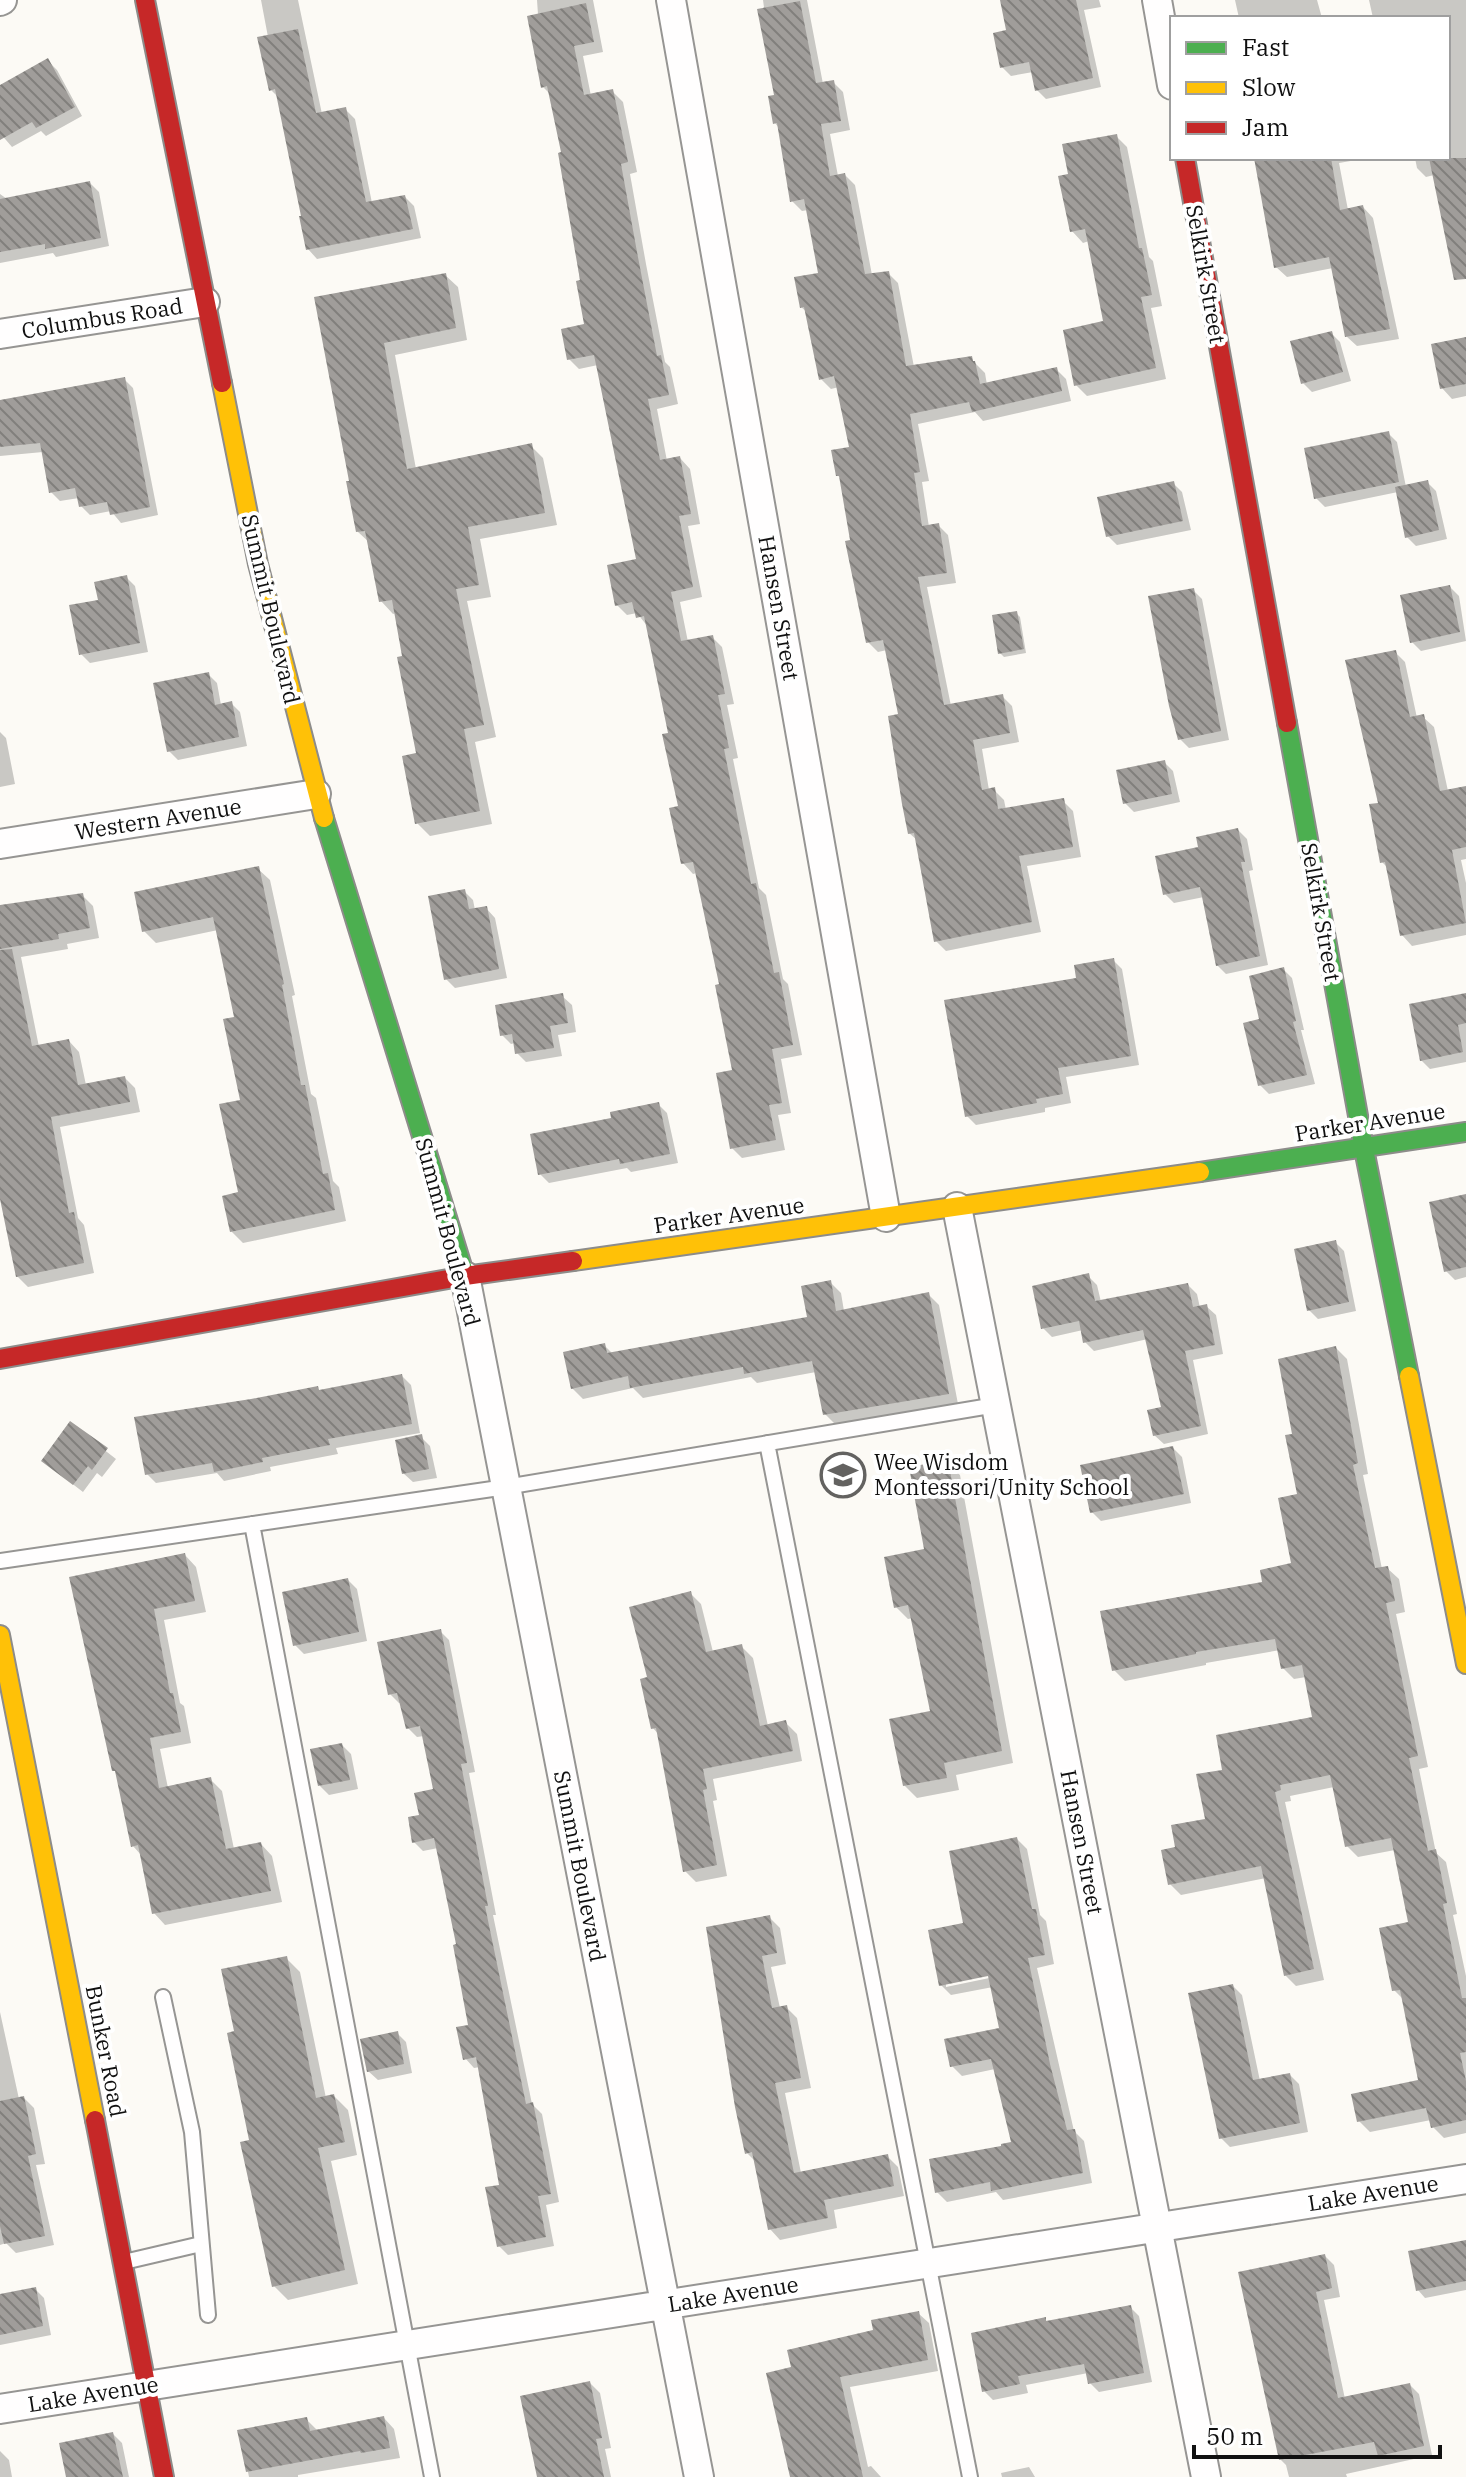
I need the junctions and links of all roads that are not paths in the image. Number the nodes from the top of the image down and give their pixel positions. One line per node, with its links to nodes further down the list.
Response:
1 (145, 0): 6 (street, Summit Boulevard)
2 (671, 0): 13 (street, Hansen Street)
3 (1157, 0): 4 (street)
4 (1170, 74)
5 (1185, 160): 11 (street, Selkirk Street)
6 (205, 302): 7 (street, Columbus Road); 8 (street, Summit Boulevard)
7 (0, 334)
8 (316, 794): 9 (street, Western Avenue); 14 (street, Summit Boulevard)
9 (0, 844)
10 (1466, 1132): 11 (street, Parker Avenue)
11 (1364, 1149): 12 (street, Parker Avenue); 22 (street, Selkirk Street)
12 (957, 1207): 13 (street, Parker Avenue); 16 (street, Hansen Street)
13 (886, 1217): 14 (street, Parker Avenue)
14 (465, 1276): 15 (street, Parker Avenue); 18 (street, Summit Boulevard)
15 (0, 1359)
16 (996, 1405): 17 (lane); 25 (street, Hansen Street)
17 (767, 1443): 18 (lane); 28 (lane)
18 (506, 1487): 19 (lane); 29 (street, Summit Boulevard)
19 (252, 1524): 20 (lane); 31 (lane)
20 (0, 1561)
21 (0, 1635): 27 (street, Bunker Road)
22 (1466, 1664)
23 (163, 1997): 26 (lane)
24 (1466, 2179): 25 (street, Lake Avenue)
25 (1157, 2228): 28 (street, Lake Avenue); 38 (street, Hansen Street)
26 (201, 2244): 27 (lane); 30 (lane)
27 (122, 2262): 32 (street, Bunker Road)
28 (927, 2263): 29 (street, Lake Avenue); 37 (lane)
29 (665, 2305): 31 (street, Lake Avenue); 36 (street, Summit Boulevard)
30 (208, 2315)
31 (406, 2345): 32 (street, Lake Avenue); 35 (lane)
32 (146, 2386): 33 (street, Lake Avenue); 34 (street, Bunker Road)
33 (0, 2409)
34 (164, 2477)
35 (432, 2477)
36 (699, 2477)
37 (970, 2477)
38 (1206, 2477)

